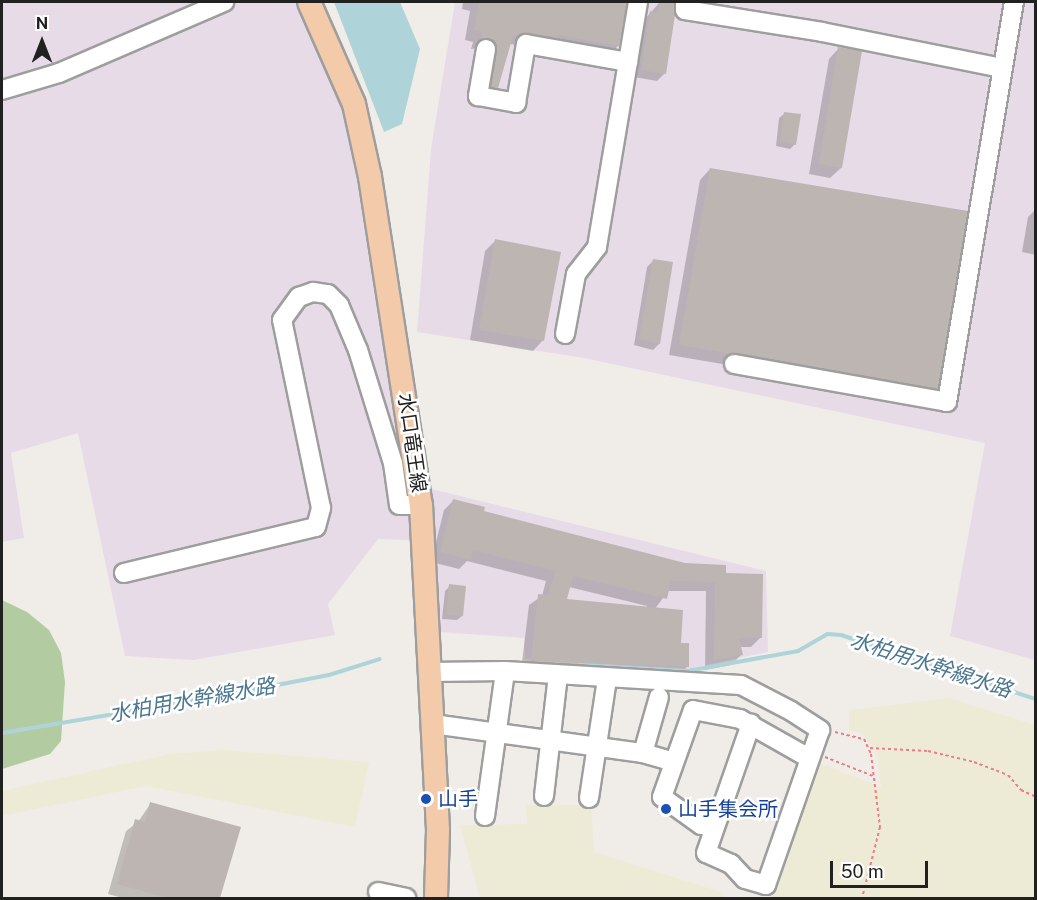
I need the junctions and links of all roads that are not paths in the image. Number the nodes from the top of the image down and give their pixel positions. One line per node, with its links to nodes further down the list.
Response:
1 (224, 2): 9 (street)
2 (309, 2): 12 (main road, 水口竜王線)
3 (638, 2): 7 (street)
4 (685, 2): 8 (street)
5 (1014, 2): 8 (street)
6 (486, 49): 7 (street)
7 (628, 62): 10 (street)
8 (1002, 68): 11 (street)
9 (2, 90)
10 (566, 334)
11 (734, 364)
12 (421, 505): 13 (street); 15 (main road, 水口竜王線)
13 (124, 573)
14 (505, 671): 15 (street); 16 (street); 21 (street)
15 (430, 672): 19 (main road, 水口竜王線)
16 (558, 675): 17 (street); 22 (street)
17 (607, 679): 23 (street); 25 (street)
18 (659, 698): 24 (street)
19 (433, 724): 21 (street); 33 (main road, 水口竜王線)
20 (751, 724): 25 (street); 26 (street); 30 (street)
21 (496, 732): 22 (street); 29 (street)
22 (549, 740): 23 (street); 27 (street)
23 (597, 746): 24 (street); 28 (street)
24 (643, 753): 26 (street)
25 (811, 753): 30 (street)
26 (674, 762): 30 (street)
27 (544, 796)
28 (589, 798)
29 (485, 816)
30 (714, 827)
31 (378, 892): 32 (street)
32 (406, 898)
33 (436, 898)

